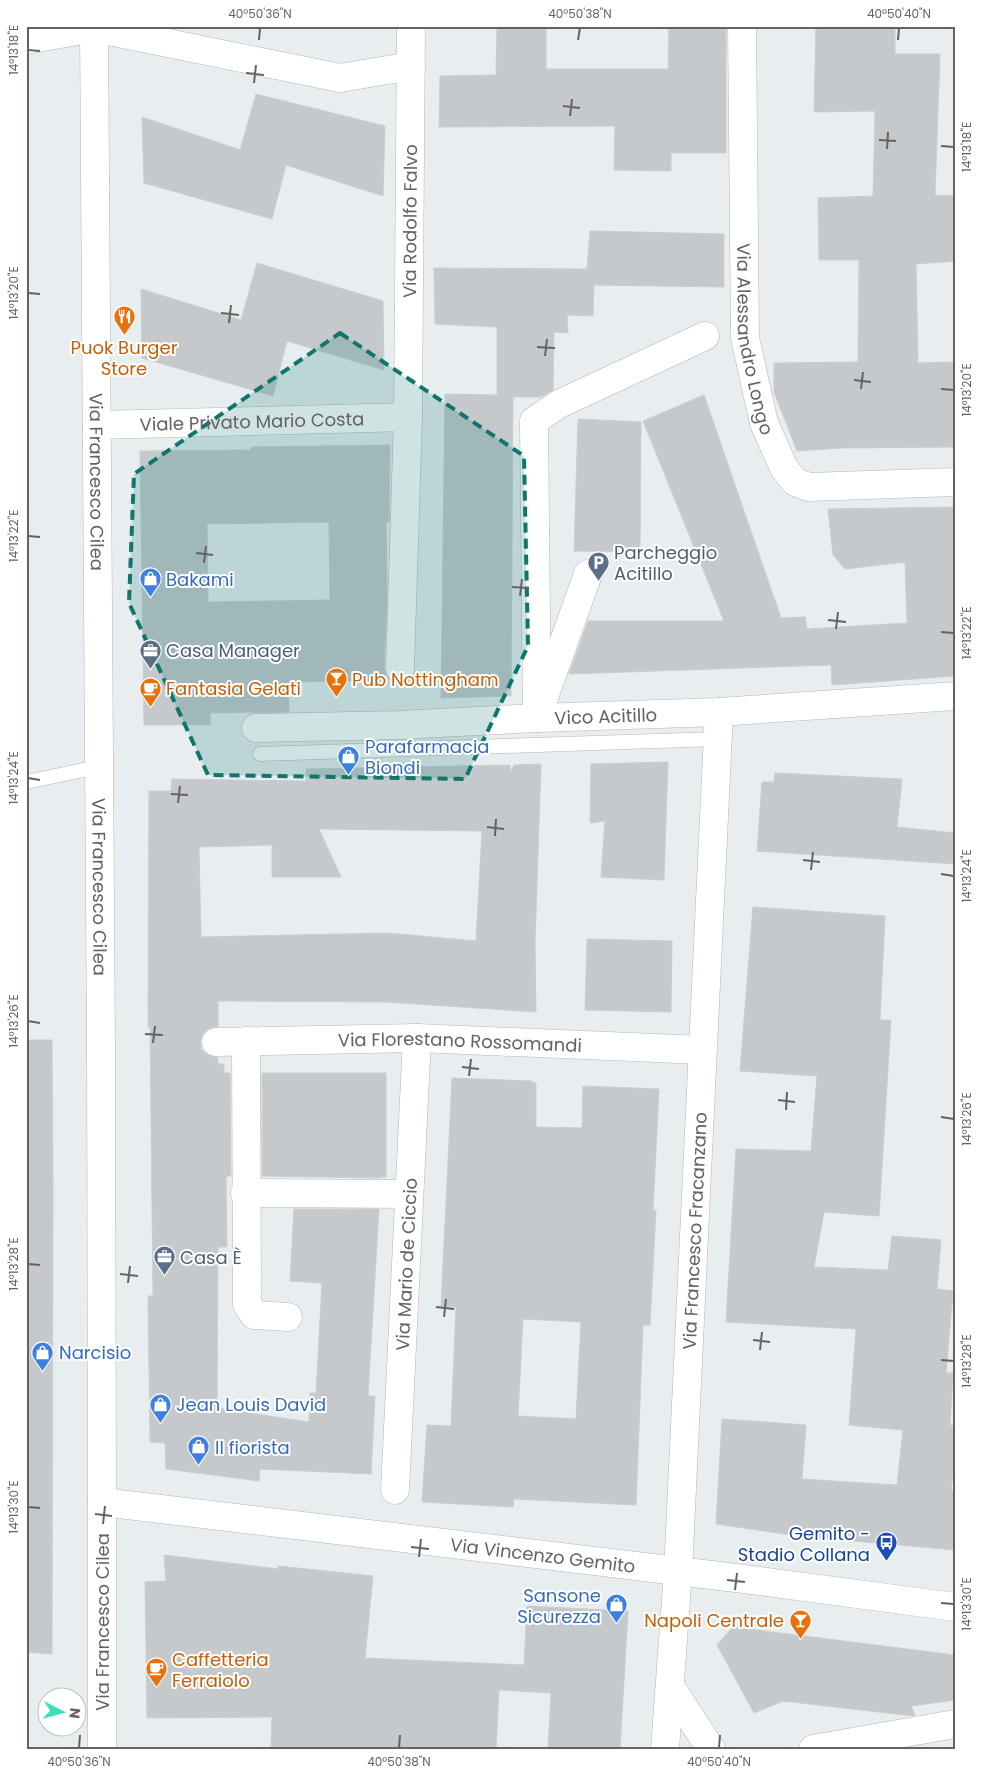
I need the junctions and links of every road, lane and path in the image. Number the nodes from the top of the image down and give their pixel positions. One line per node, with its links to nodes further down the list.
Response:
1 (411, 26): 5 (street, Via Rodolfo Falvo)
2 (742, 26): 9 (street, Via Alessandro Longo)
3 (94, 27): 4 (street); 5 (street); 8 (street, Via Francesco Cilea)
4 (26, 40)
5 (410, 66): 7 (street, Via Rodolfo Falvo)
6 (705, 336): 14 (street)
7 (408, 417): 8 (street, Viale Privato Mario Costa); 11 (street, Via Rodolfo Falvo)
8 (96, 426): 17 (street, Via Francesco Cilea)
9 (955, 482)
10 (588, 574): 14 (street)
11 (400, 669)
12 (955, 696): 13 (street, Vico Acitillo)
13 (719, 712): 14 (street, Vico Acitillo); 15 (street, Via Francesco Fracanzano)
14 (537, 718): 16 (street, Vico Acitillo)
15 (718, 739): 16 (lane); 22 (street, Via Francesco Fracanzano)
16 (258, 741)
17 (98, 767): 18 (lane); 27 (street, Via Francesco Cilea)
18 (26, 782)
19 (417, 1038): 20 (street, Via Florestano Rossomandi); 22 (street, Via Florestano Rossomandi); 24 (street, Via Mario de Ciccio)
20 (246, 1041): 21 (street, Via Florestano Rossomandi); 23 (street)
21 (216, 1042)
22 (702, 1050): 28 (street, Via Francesco Fracanzano)
23 (246, 1193): 24 (street); 25 (street)
24 (409, 1194): 26 (street, Via Mario de Ciccio)
25 (288, 1317)
26 (395, 1490)
27 (102, 1502): 28 (street, Via Vincenzo Gemito); 32 (street, Via Francesco Cilea)
28 (678, 1572): 29 (street, Via Vincenzo Gemito); 30 (street, Via Francesco Fracanzano)
29 (955, 1607)
30 (670, 1686): 33 (street, Via Francesco Fracanzano); 34 (street)
31 (955, 1724): 35 (street)
32 (102, 1749)
33 (665, 1749)
34 (711, 1749)
35 (813, 1749)

